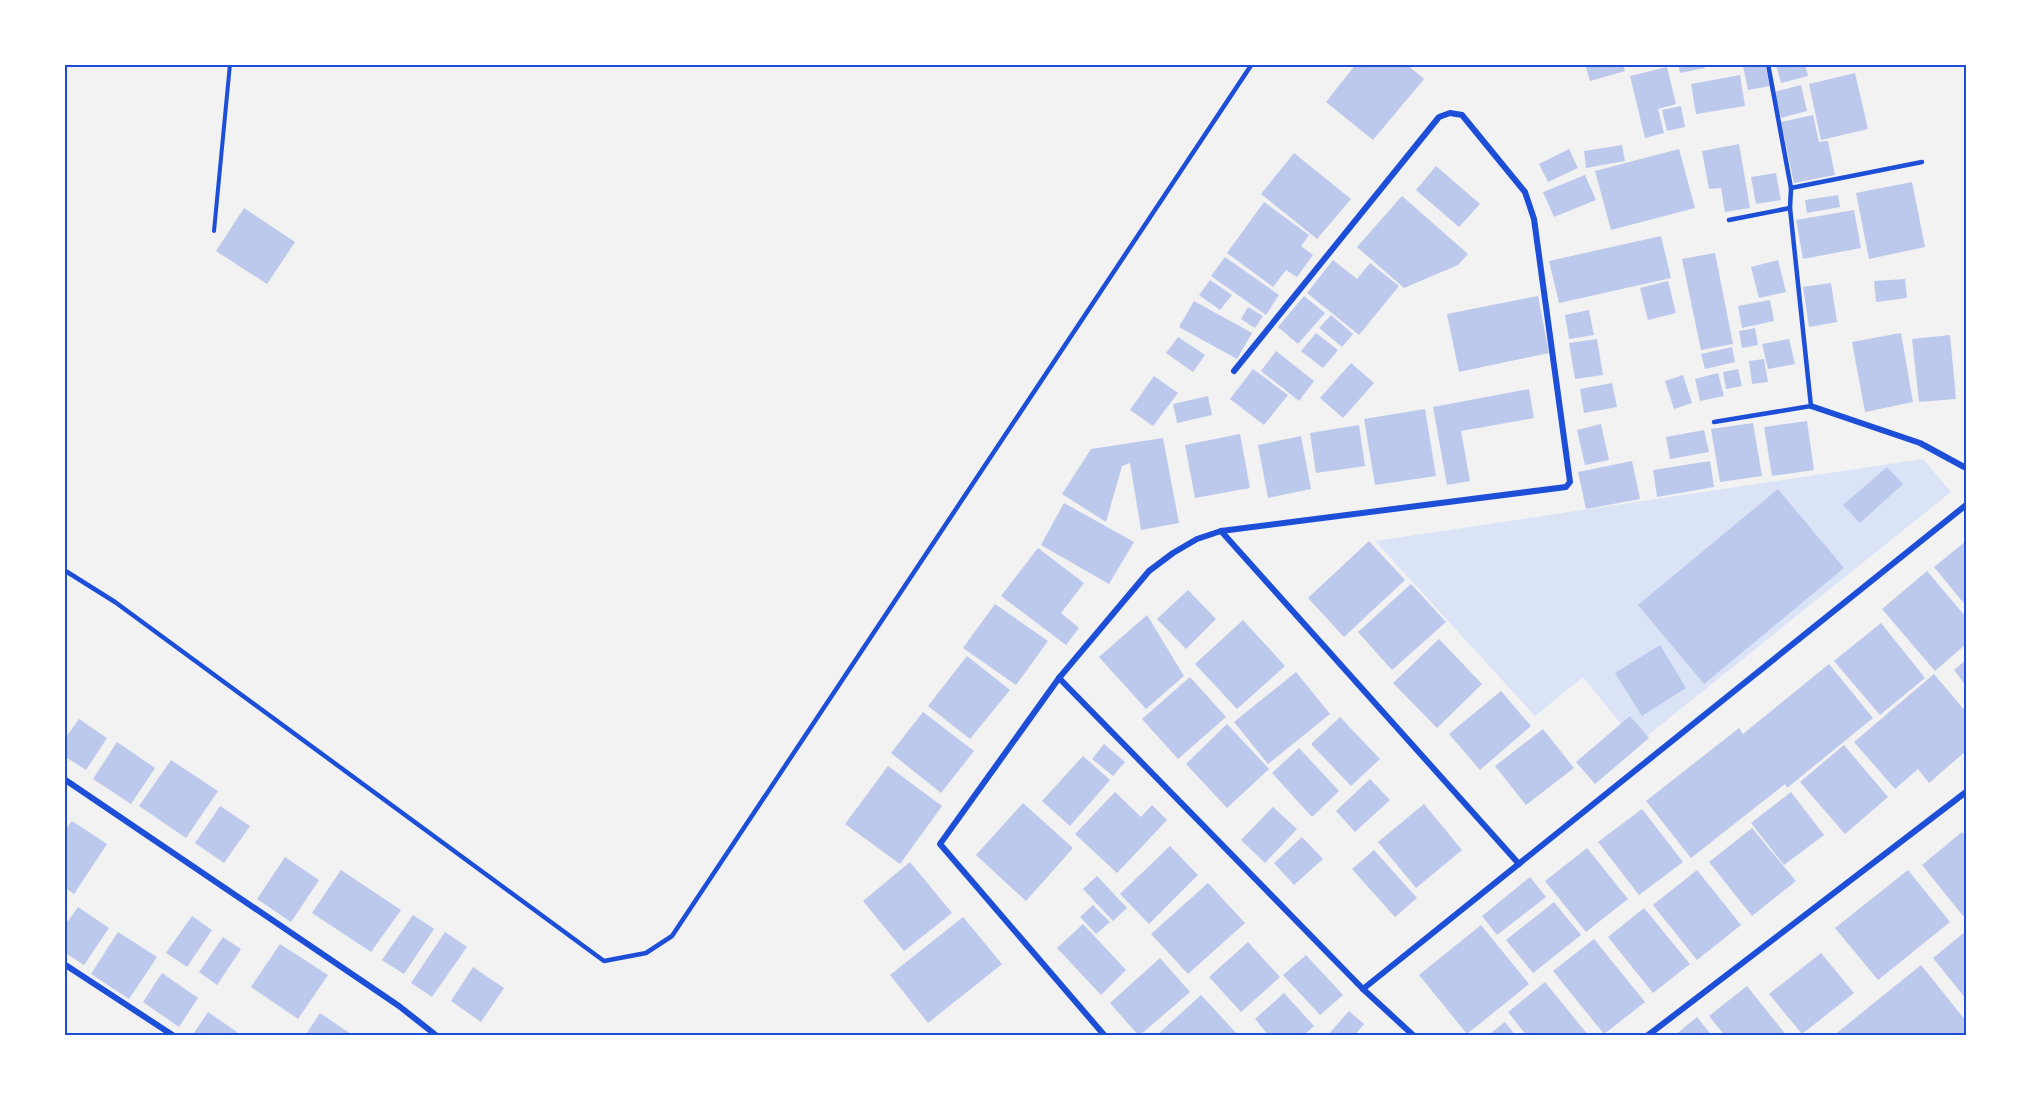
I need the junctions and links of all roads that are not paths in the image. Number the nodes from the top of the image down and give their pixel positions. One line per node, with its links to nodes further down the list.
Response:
1 (1252, 64): 13 (lane)
2 (1768, 64): 4 (lane)
3 (1922, 162): 4 (lane)
4 (1791, 188): 5 (lane)
5 (1790, 208): 6 (lane); 8 (lane)
6 (1729, 220)
7 (1234, 371): 12 (street)
8 (1811, 406): 9 (lane); 10 (street)
9 (1714, 422)
10 (1966, 468)
11 (1966, 505): 17 (street)
12 (1221, 531): 14 (street); 17 (street)
13 (64, 570)
14 (1059, 678): 19 (street); 22 (street)
15 (64, 779): 21 (street)
16 (1966, 792): 24 (street)
17 (1519, 864): 19 (street)
18 (64, 964): 20 (street)
19 (1363, 989): 23 (street)
20 (174, 1035)
21 (437, 1035)
22 (1105, 1035)
23 (1414, 1035)
24 (1647, 1035)

